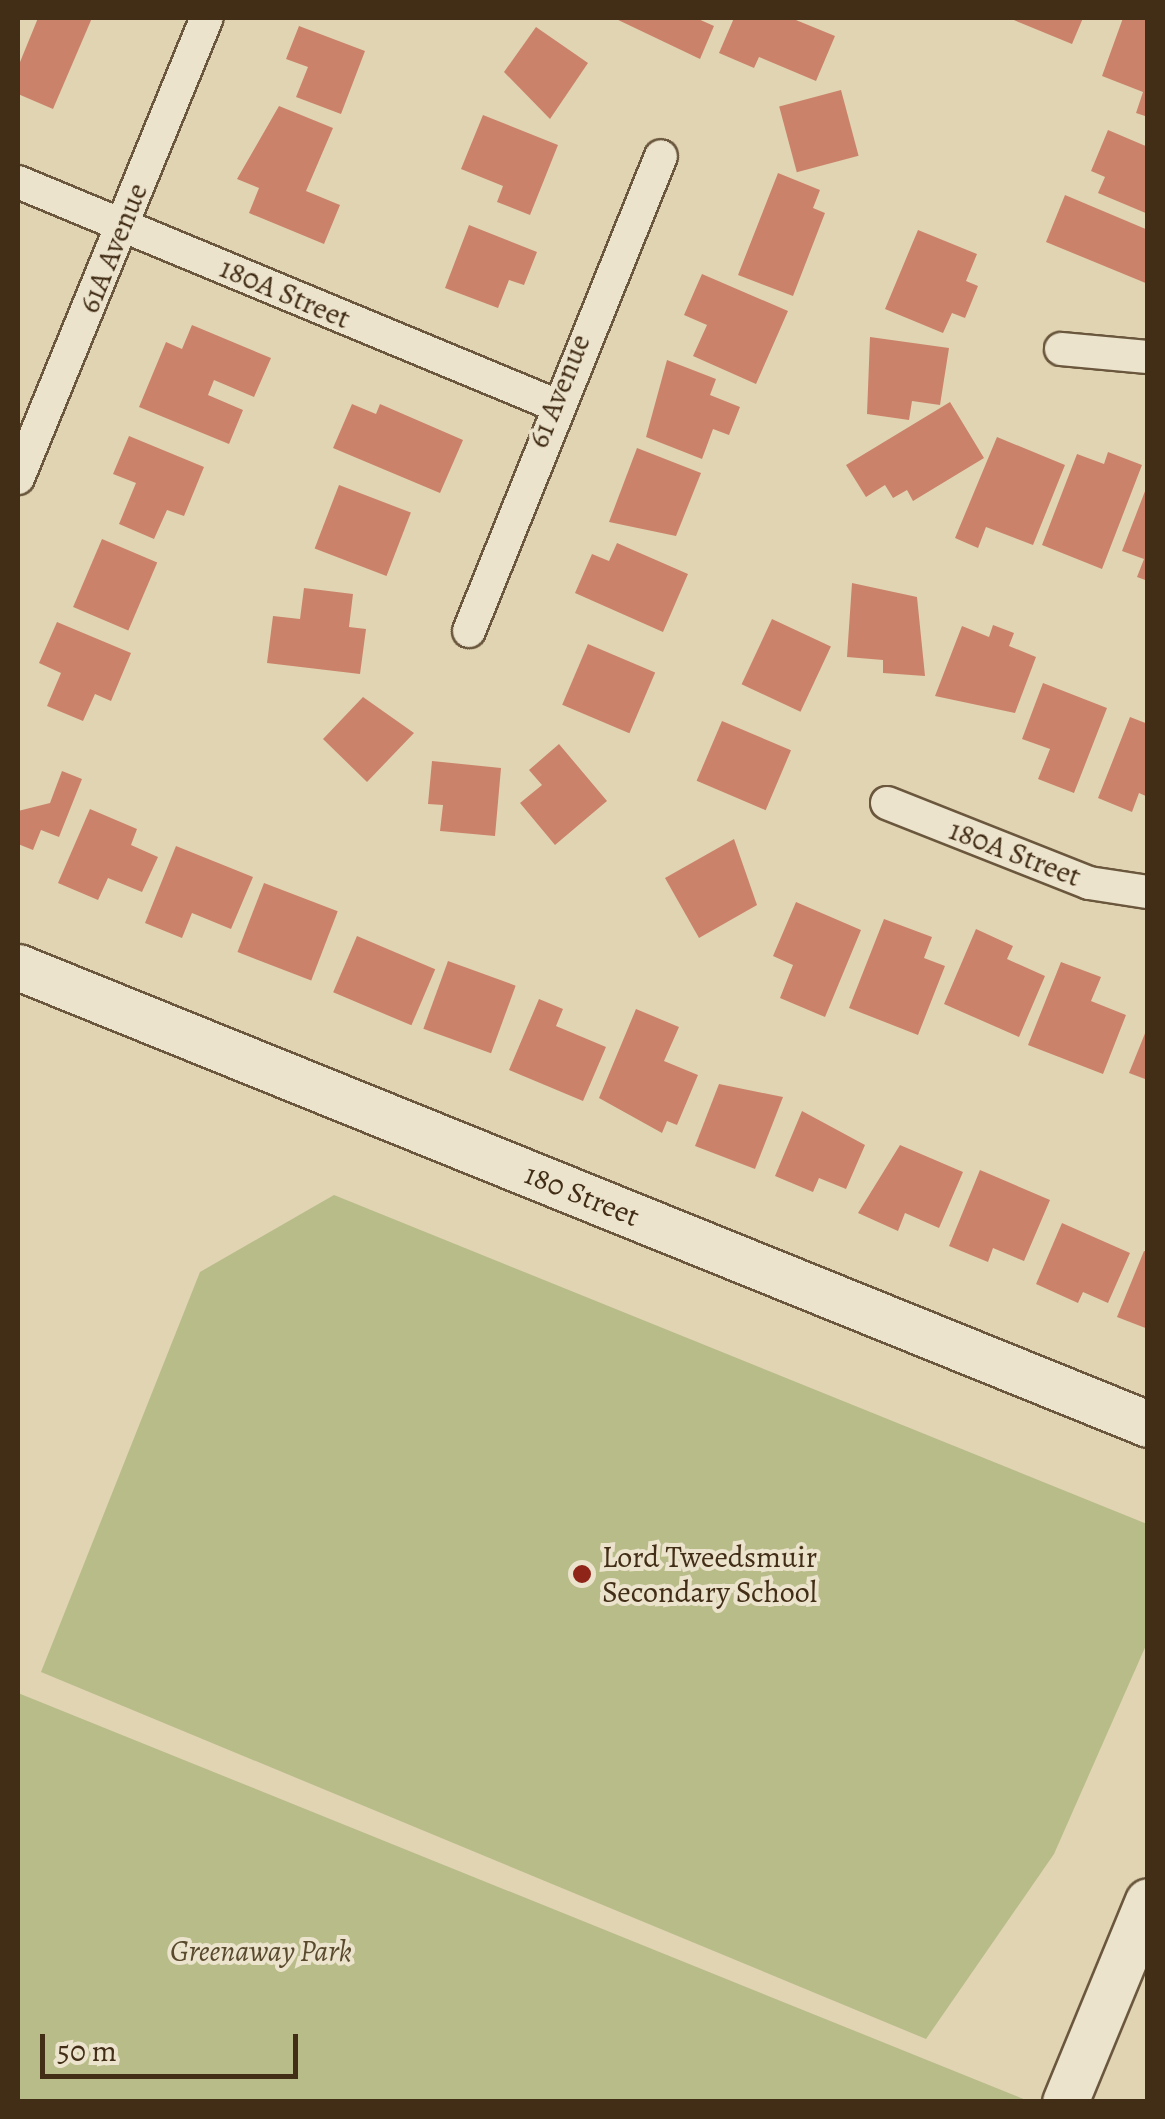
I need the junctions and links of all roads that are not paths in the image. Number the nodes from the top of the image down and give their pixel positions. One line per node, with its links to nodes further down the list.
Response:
1 (206, 18): 4 (street, 61A Avenue)
2 (661, 156): 7 (street, 61 Avenue)
3 (18, 182): 4 (street, 180A Street)
4 (122, 226): 7 (street, 180A Street); 8 (street, 61A Avenue)
5 (1061, 349): 6 (street)
6 (1148, 357)
7 (554, 404): 9 (street, 61 Avenue)
8 (18, 478)
9 (469, 631)
10 (886, 803): 11 (street, 180A Street)
11 (1148, 892)
12 (18, 966): 13 (street, 180 Street)
13 (1148, 1424)
14 (1148, 1900): 15 (street)
15 (1065, 2102)

